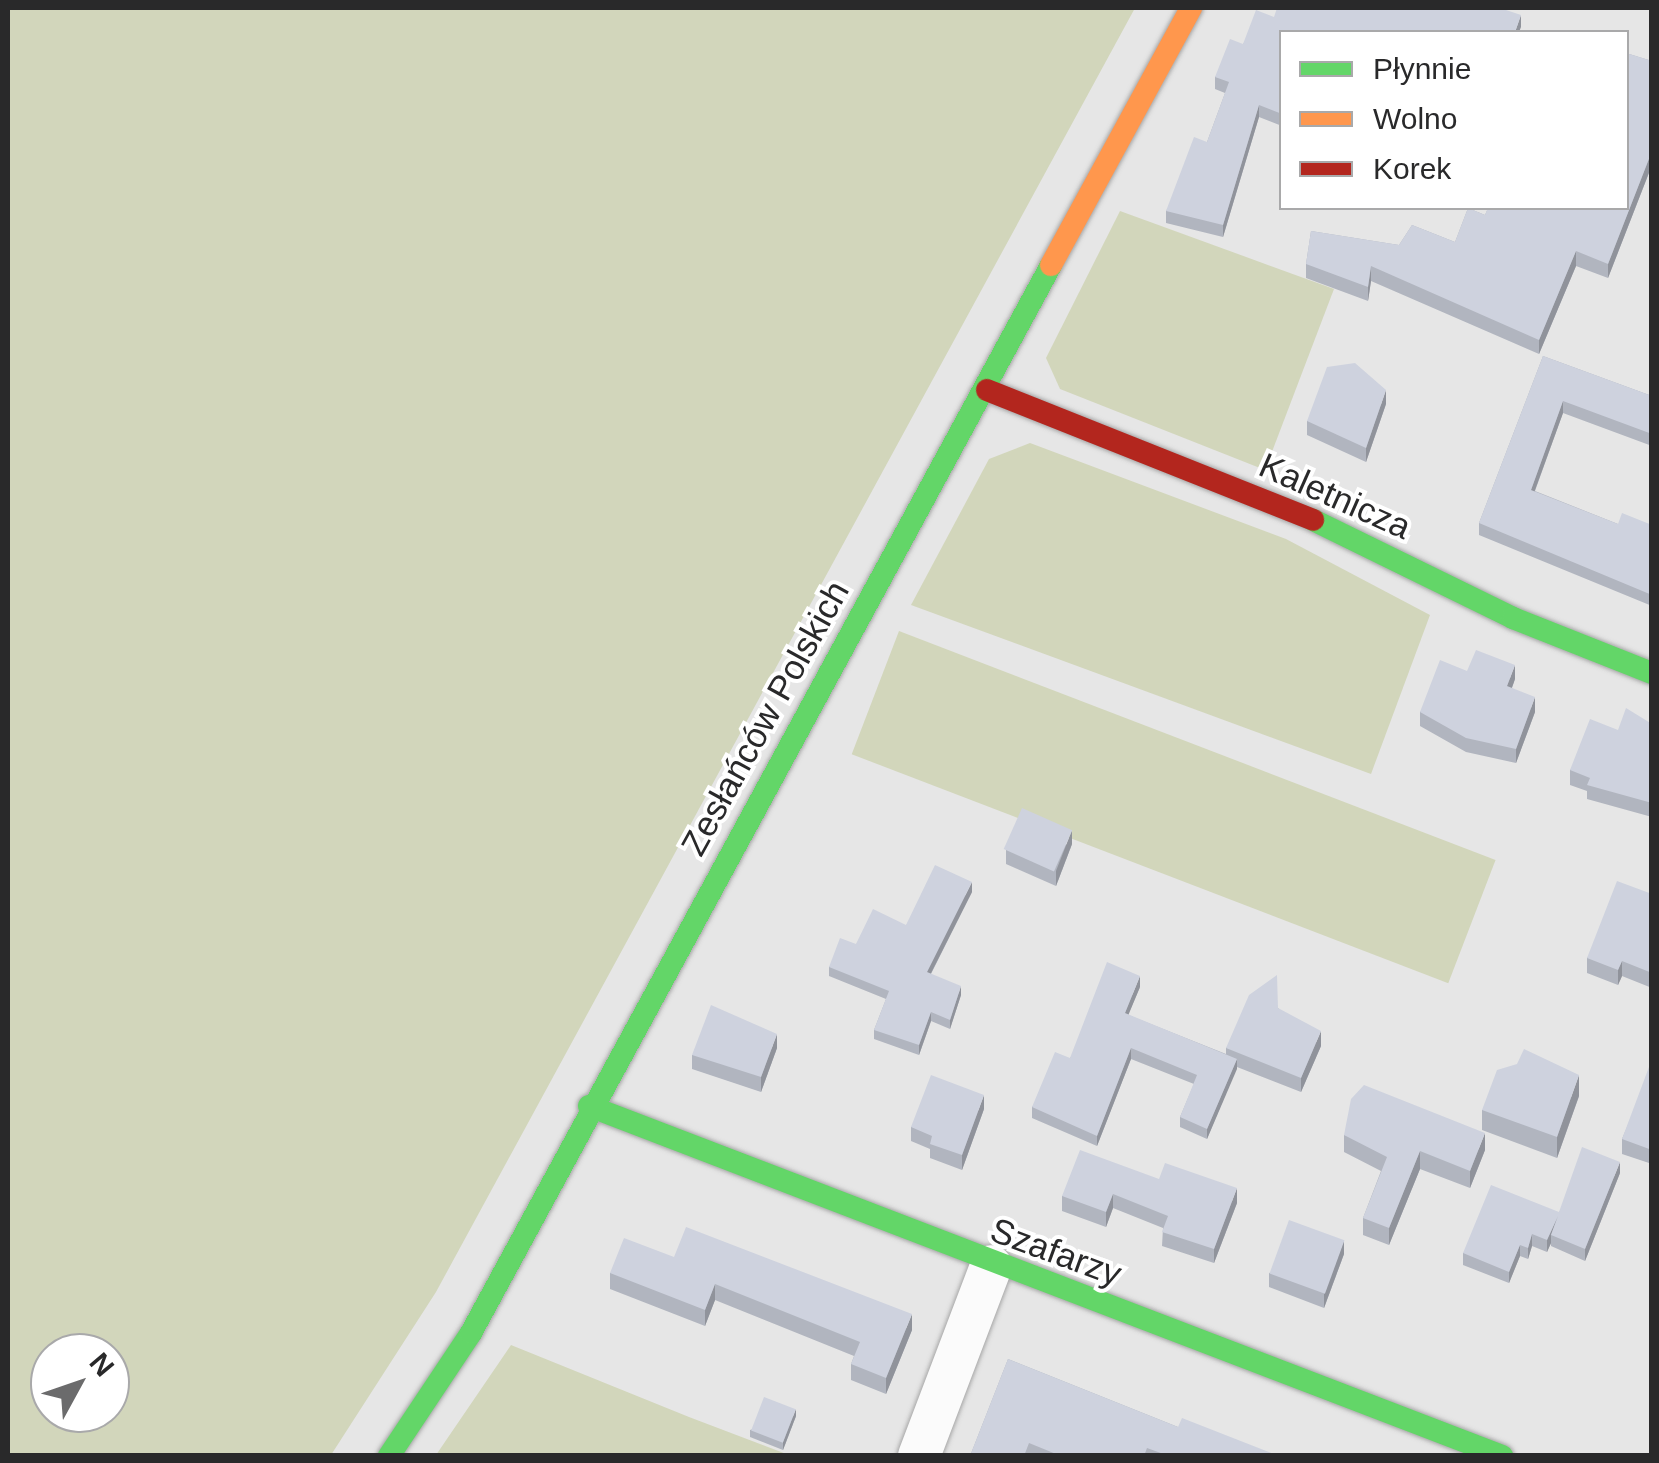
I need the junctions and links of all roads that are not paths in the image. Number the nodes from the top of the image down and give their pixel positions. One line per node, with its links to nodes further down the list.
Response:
1 (1190, 8): 2 (street, Zesłańców Polskich)
2 (987, 390): 3 (street, Kaletnicza); 4 (street, Zesłańców Polskich)
3 (1652, 672)
4 (588, 1106): 5 (street, Szafarzy); 6 (street, Zesłańców Polskich)
5 (992, 1266): 7 (street); 8 (street, Szafarzy)
6 (390, 1456)
7 (920, 1456)
8 (1502, 1456)

